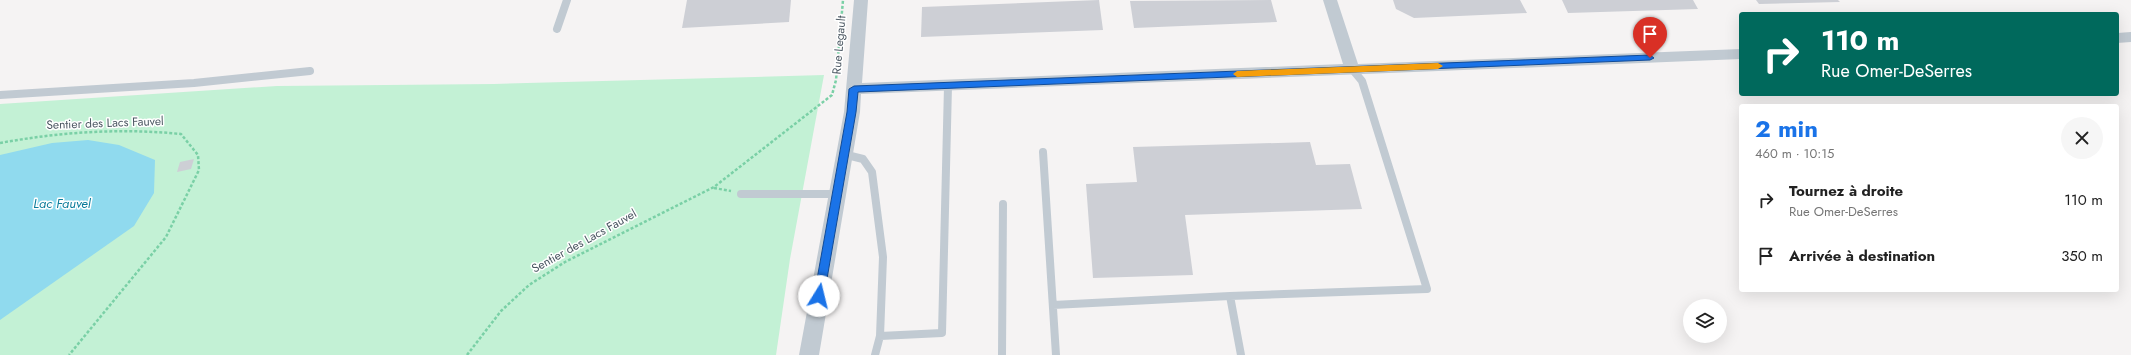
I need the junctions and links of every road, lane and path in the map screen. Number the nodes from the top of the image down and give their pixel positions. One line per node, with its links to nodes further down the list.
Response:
1 (567, 0): 5 (lane)
2 (843, 0): 11 (path, Rue Legault)
3 (861, 0): 10 (street, Rue Legault)
4 (1330, 0): 7 (street)
5 (557, 29)
6 (1739, 54): 7 (street)
7 (1352, 70): 9 (street); 20 (lane)
8 (310, 71): 12 (lane)
9 (948, 86): 10 (street); 22 (lane)
10 (854, 89): 15 (street, Rue Legault)
11 (834, 90): 16 (path, Sentier des Lacs Fauvel)
12 (0, 95)
13 (0, 143): 23 (path, Sentier des Lacs Fauvel)
14 (1043, 152): 21 (lane)
15 (843, 154): 18 (street, Rue Legault); 22 (lane)
16 (714, 188): 17 (path); 24 (path, Sentier des Lacs Fauvel)
17 (741, 194): 18 (lane)
18 (836, 194): 25 (street, Rue Legault)
19 (1003, 204): 27 (lane)
20 (1230, 296): 21 (lane); 29 (lane)
21 (1053, 306): 28 (lane)
22 (880, 336): 26 (lane)
23 (69, 355)
24 (467, 355)
25 (809, 355)
26 (875, 355)
27 (1002, 355)
28 (1056, 355)
29 (1241, 355)

